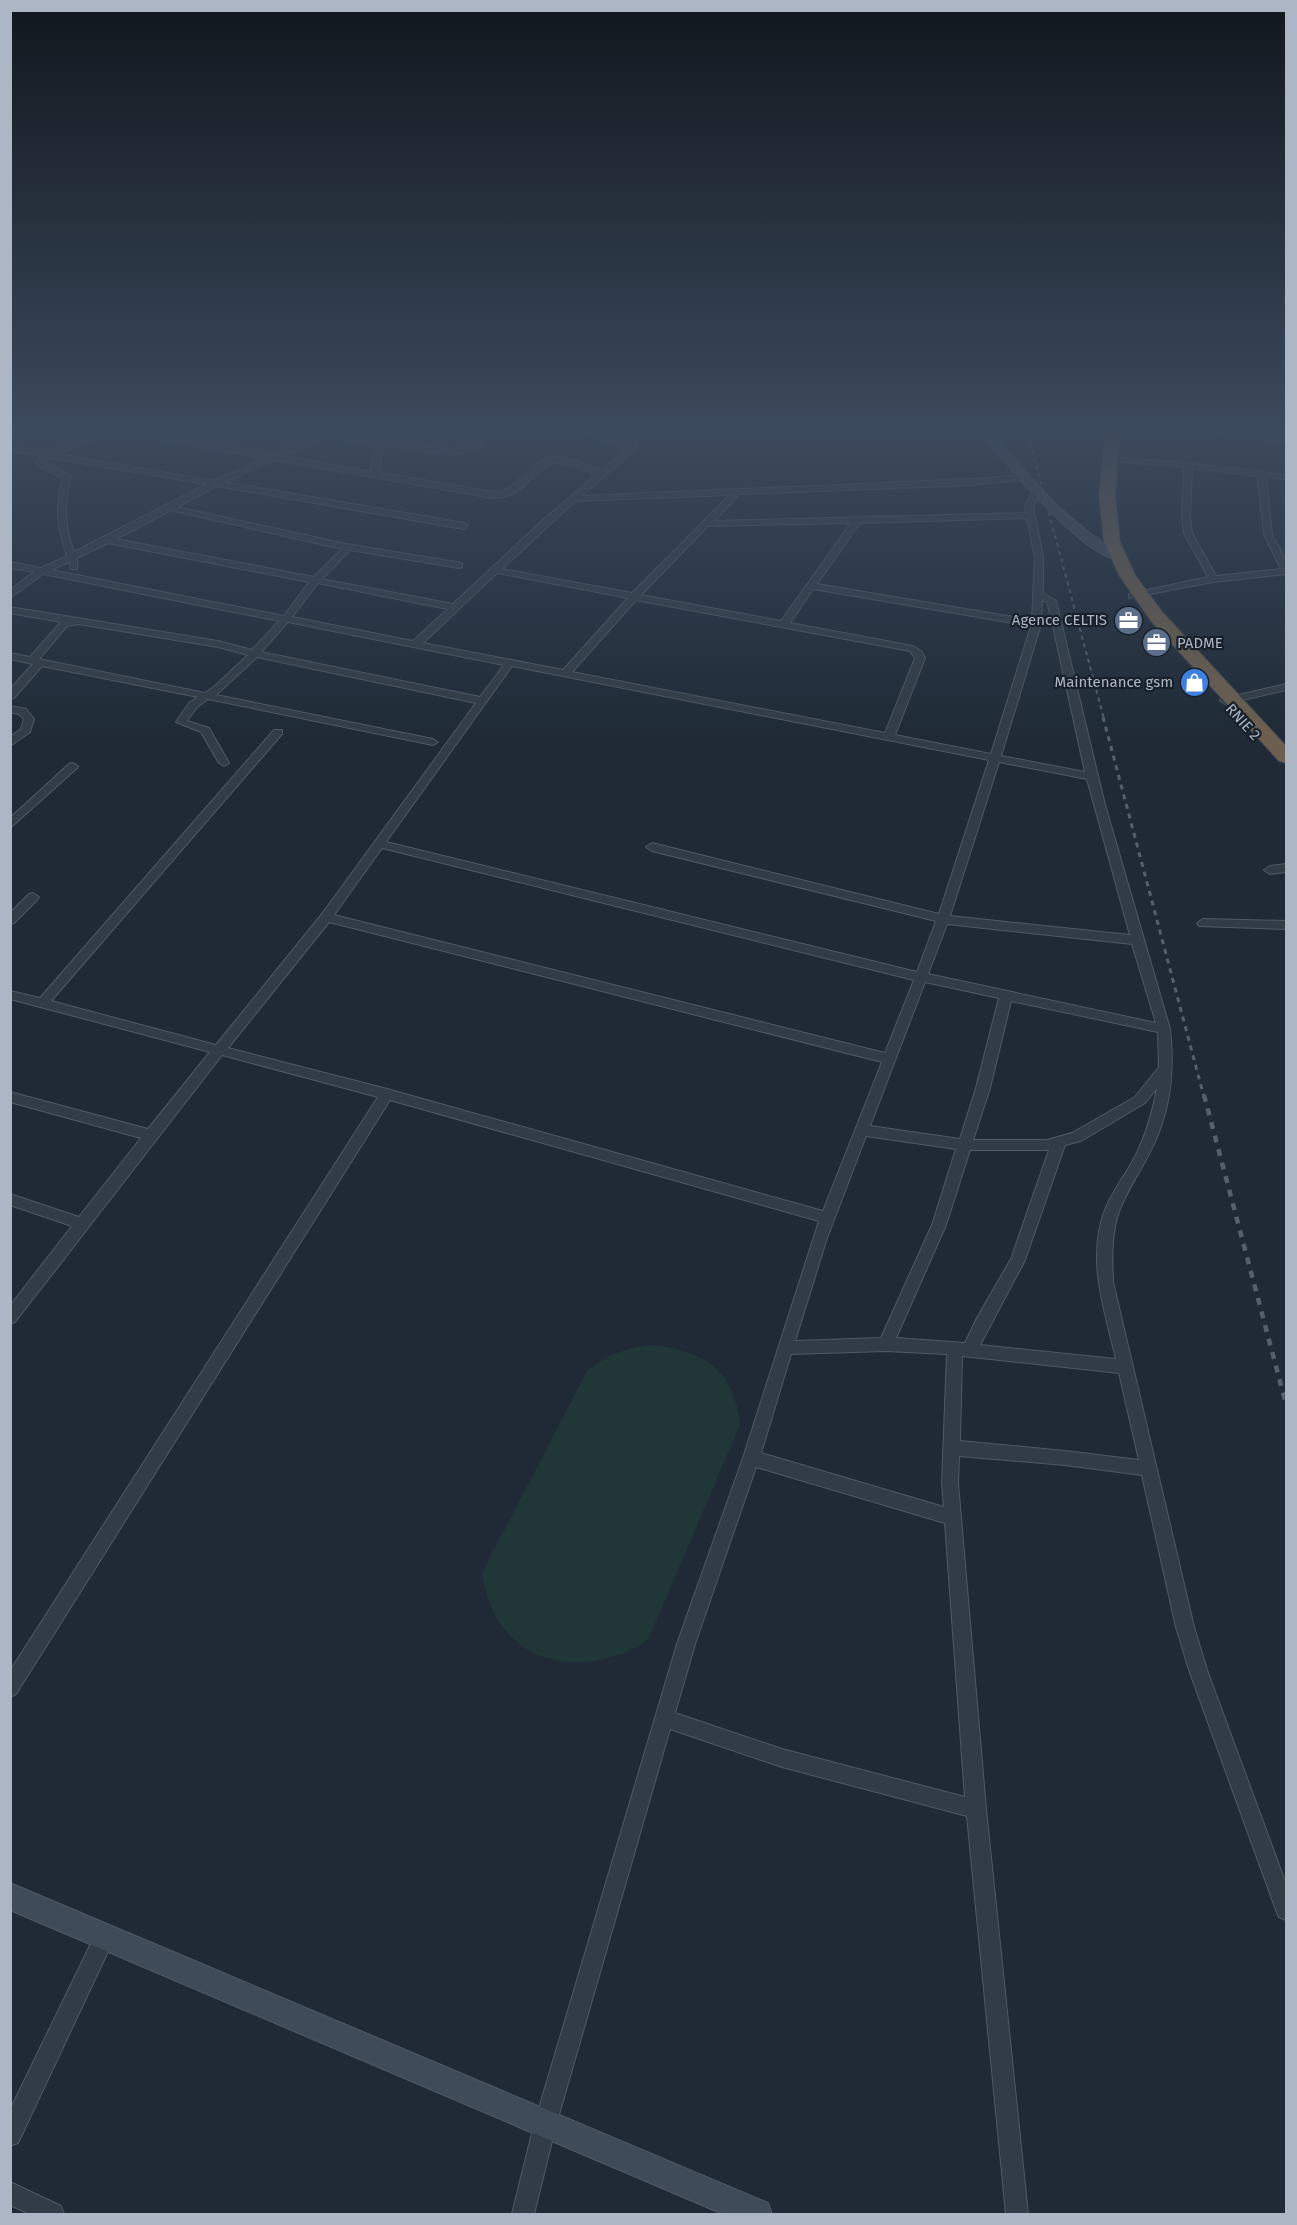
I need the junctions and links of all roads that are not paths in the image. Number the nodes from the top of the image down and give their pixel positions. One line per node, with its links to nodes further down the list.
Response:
1 (63, 531): 15 (street)
2 (124, 531): 12 (street)
3 (274, 531): 13 (street)
4 (537, 531): 18 (street)
5 (698, 531): 27 (street)
6 (850, 531): 24 (street)
7 (1034, 531): 25 (street)
8 (1080, 531): 14 (main road)
9 (1101, 531): 14 (highway, RNIE 2 / RNIE 2)
10 (1188, 531): 22 (street)
11 (1268, 531): 19 (street)
12 (107, 540): 15 (street); 23 (street)
13 (346, 547): 17 (street); 23 (street)
14 (1112, 554): 28 (highway, RNIE 2 / RNIE 2)
15 (73, 557): 20 (street); 21 (street)
16 (10, 565): 20 (street)
17 (459, 565)
18 (495, 570): 27 (street); 29 (street)
19 (1287, 570): 22 (street)
20 (42, 571): 21 (street); 26 (street)
21 (74, 578): 31 (street)
22 (1213, 579): 28 (street)
23 (315, 581): 29 (street); 31 (street)
24 (810, 586): 33 (street); 34 (street)
25 (1038, 594): 34 (street); 56 (street)
26 (10, 595)
27 (634, 596): 33 (street); 40 (street)
28 (1136, 596): 44 (highway, RNIE 2 / RNIE 2)
29 (455, 607): 35 (street)
30 (10, 610): 32 (street)
31 (286, 619): 35 (street); 36 (street)
32 (71, 621): 36 (street); 38 (street)
33 (784, 624): 48 (street)
34 (1036, 624): 52 (street)
35 (416, 645): 39 (street)
36 (255, 653): 43 (street); 45 (street)
37 (10, 656): 38 (street)
38 (36, 662): 42 (street); 43 (street)
39 (509, 664): 40 (street); 45 (street)
40 (564, 675): 48 (street)
41 (1287, 687): 44 (street)
42 (10, 696)
43 (206, 696): 49 (street); 53 (street)
44 (1229, 700): 51 (highway, RNIE 2 / RNIE 2)
45 (483, 701): 58 (street)
46 (10, 710): 50 (street)
47 (278, 732): 72 (street)
48 (889, 736): 52 (street)
49 (433, 742)
50 (10, 743)
51 (1277, 751): 55 (highway, RNIE 2 / RNIE 2)
52 (996, 758): 56 (street); 65 (street)
53 (224, 763)
54 (73, 766): 57 (street)
55 (1287, 770)
56 (1092, 777): 68 (street)
57 (10, 825)
58 (379, 844): 63 (street); 69 (street)
59 (652, 847): 65 (street)
60 (1287, 868): 61 (street)
61 (1270, 870)
62 (33, 897): 64 (street)
63 (326, 917): 74 (street); 75 (street)
64 (10, 920)
65 (942, 920): 68 (street); 69 (street)
66 (1203, 923): 67 (street)
67 (1287, 925)
68 (1137, 940): 73 (street)
69 (920, 977): 71 (street); 75 (street)
70 (10, 995): 72 (street)
71 (1006, 995): 73 (street); 82 (street)
72 (42, 1004): 74 (street)
73 (1164, 1029): 76 (street)
74 (219, 1051): 77 (street); 80 (street)
75 (889, 1059): 79 (street)
76 (1167, 1066): 81 (street); 90 (street)
77 (387, 1094): 84 (street); 95 (street)
78 (10, 1097): 80 (street)
79 (862, 1131): 82 (street); 84 (street)
80 (151, 1135): 85 (street)
81 (1059, 1142): 82 (street); 89 (street)
82 (963, 1145): 87 (street)
83 (10, 1199): 85 (street)
84 (829, 1218): 88 (street)
85 (82, 1224): 86 (street)
86 (11, 1317)
87 (886, 1344): 88 (street); 89 (street)
88 (786, 1348): 92 (street)
89 (963, 1349): 90 (street); 91 (street)
90 (1126, 1367): 93 (street)
91 (951, 1448): 93 (street); 94 (street)
92 (751, 1458): 94 (street); 96 (street)
93 (1149, 1469): 99 (street)
94 (953, 1518): 97 (street)
95 (10, 1688)
96 (664, 1718): 97 (street); 101 (street)
97 (976, 1809): 107 (street)
98 (10, 1896): 100 (main road)
99 (1287, 1910)
100 (105, 1936): 101 (main road); 102 (street)
101 (545, 2125): 105 (street); 106 (main road)
102 (10, 2134)
103 (10, 2193): 104 (street)
104 (53, 2214)
105 (523, 2214)
106 (757, 2214)
107 (1017, 2214)

